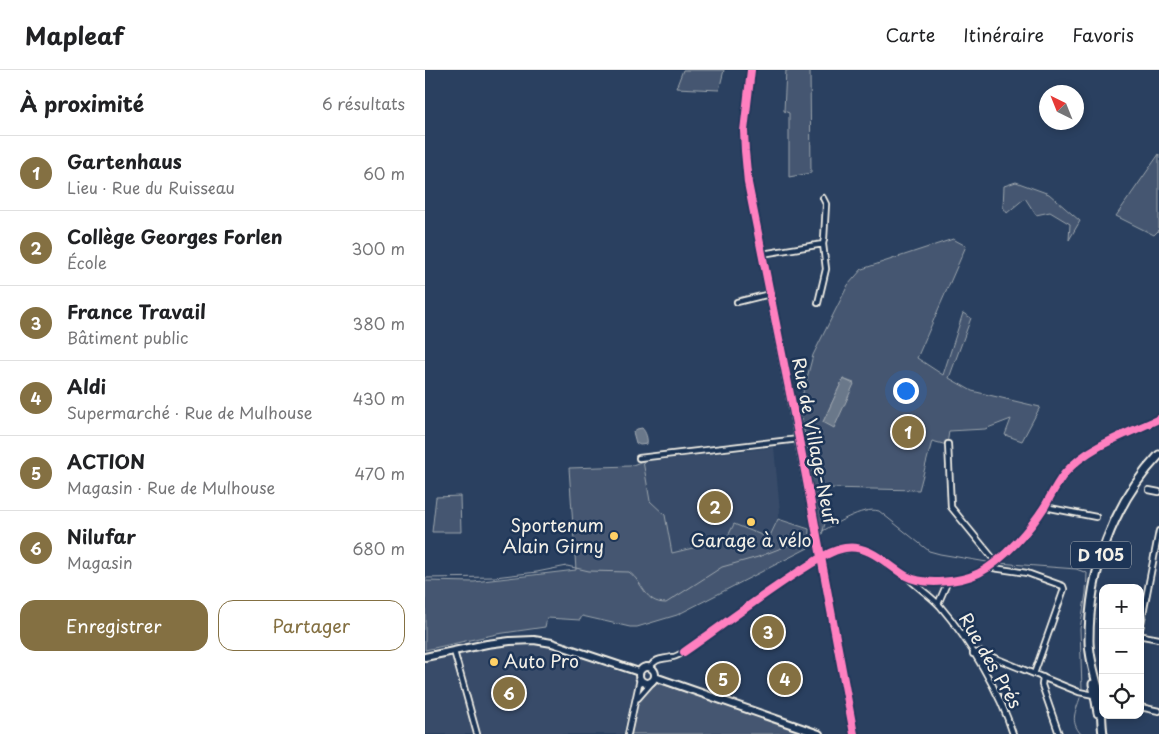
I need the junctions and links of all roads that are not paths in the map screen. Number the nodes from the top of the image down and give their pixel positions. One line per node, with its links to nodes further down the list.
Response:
1 (751, 70): 4 (street, Rue de Village-Neuf)
2 (823, 198): 3 (street)
3 (823, 244): 4 (street); 7 (street)
4 (762, 254): 5 (street, Rue de Village-Neuf)
5 (770, 294): 6 (street); 9 (street, Rue de Village-Neuf)
6 (737, 302)
7 (818, 304)
8 (1159, 419): 15 (street)
9 (799, 439): 12 (street); 18 (street, Rue de Village-Neuf)
10 (948, 444): 19 (street)
11 (1159, 456): 36 (main road, D 105)
12 (639, 458)
13 (1149, 490): 14 (street)
14 (1159, 492)
15 (1045, 506): 16 (street); 19 (street)
16 (1096, 517)
17 (1159, 531): 25 (street)
18 (821, 557): 20 (street); 31 (street); 41 (street, Rue de Village-Neuf)
19 (993, 563): 22 (street); 32 (street)
20 (907, 576): 21 (street); 23 (street, Rue des Prés)
21 (919, 580): 22 (street); 23 (street)
22 (948, 581): 24 (street, Rue des Prés)
23 (921, 591): 24 (street, Rue des Prés)
24 (938, 604): 29 (street, Rue des Prés)
25 (1144, 608)
26 (1144, 636): 27 (street)
27 (1159, 639)
28 (454, 651): 30 (main road); 33 (main road); 42 (street)
29 (973, 654): 32 (street); 45 (street, Rue des Prés)
30 (425, 657)
31 (650, 667): 33 (main road); 35 (main road)
32 (1034, 674): 34 (street)
33 (639, 676): 35 (main road); 37 (street)
34 (1043, 677): 36 (street); 46 (street)
35 (653, 680): 37 (street); 44 (main road)
36 (1099, 697)
37 (635, 704): 43 (street)
38 (1144, 708): 39 (street)
39 (1159, 711)
40 (1101, 719): 47 (main road, D 105)
41 (854, 733)
42 (477, 734)
43 (629, 734)
44 (818, 734)
45 (1013, 734)
46 (1059, 734)
47 (1103, 734)

